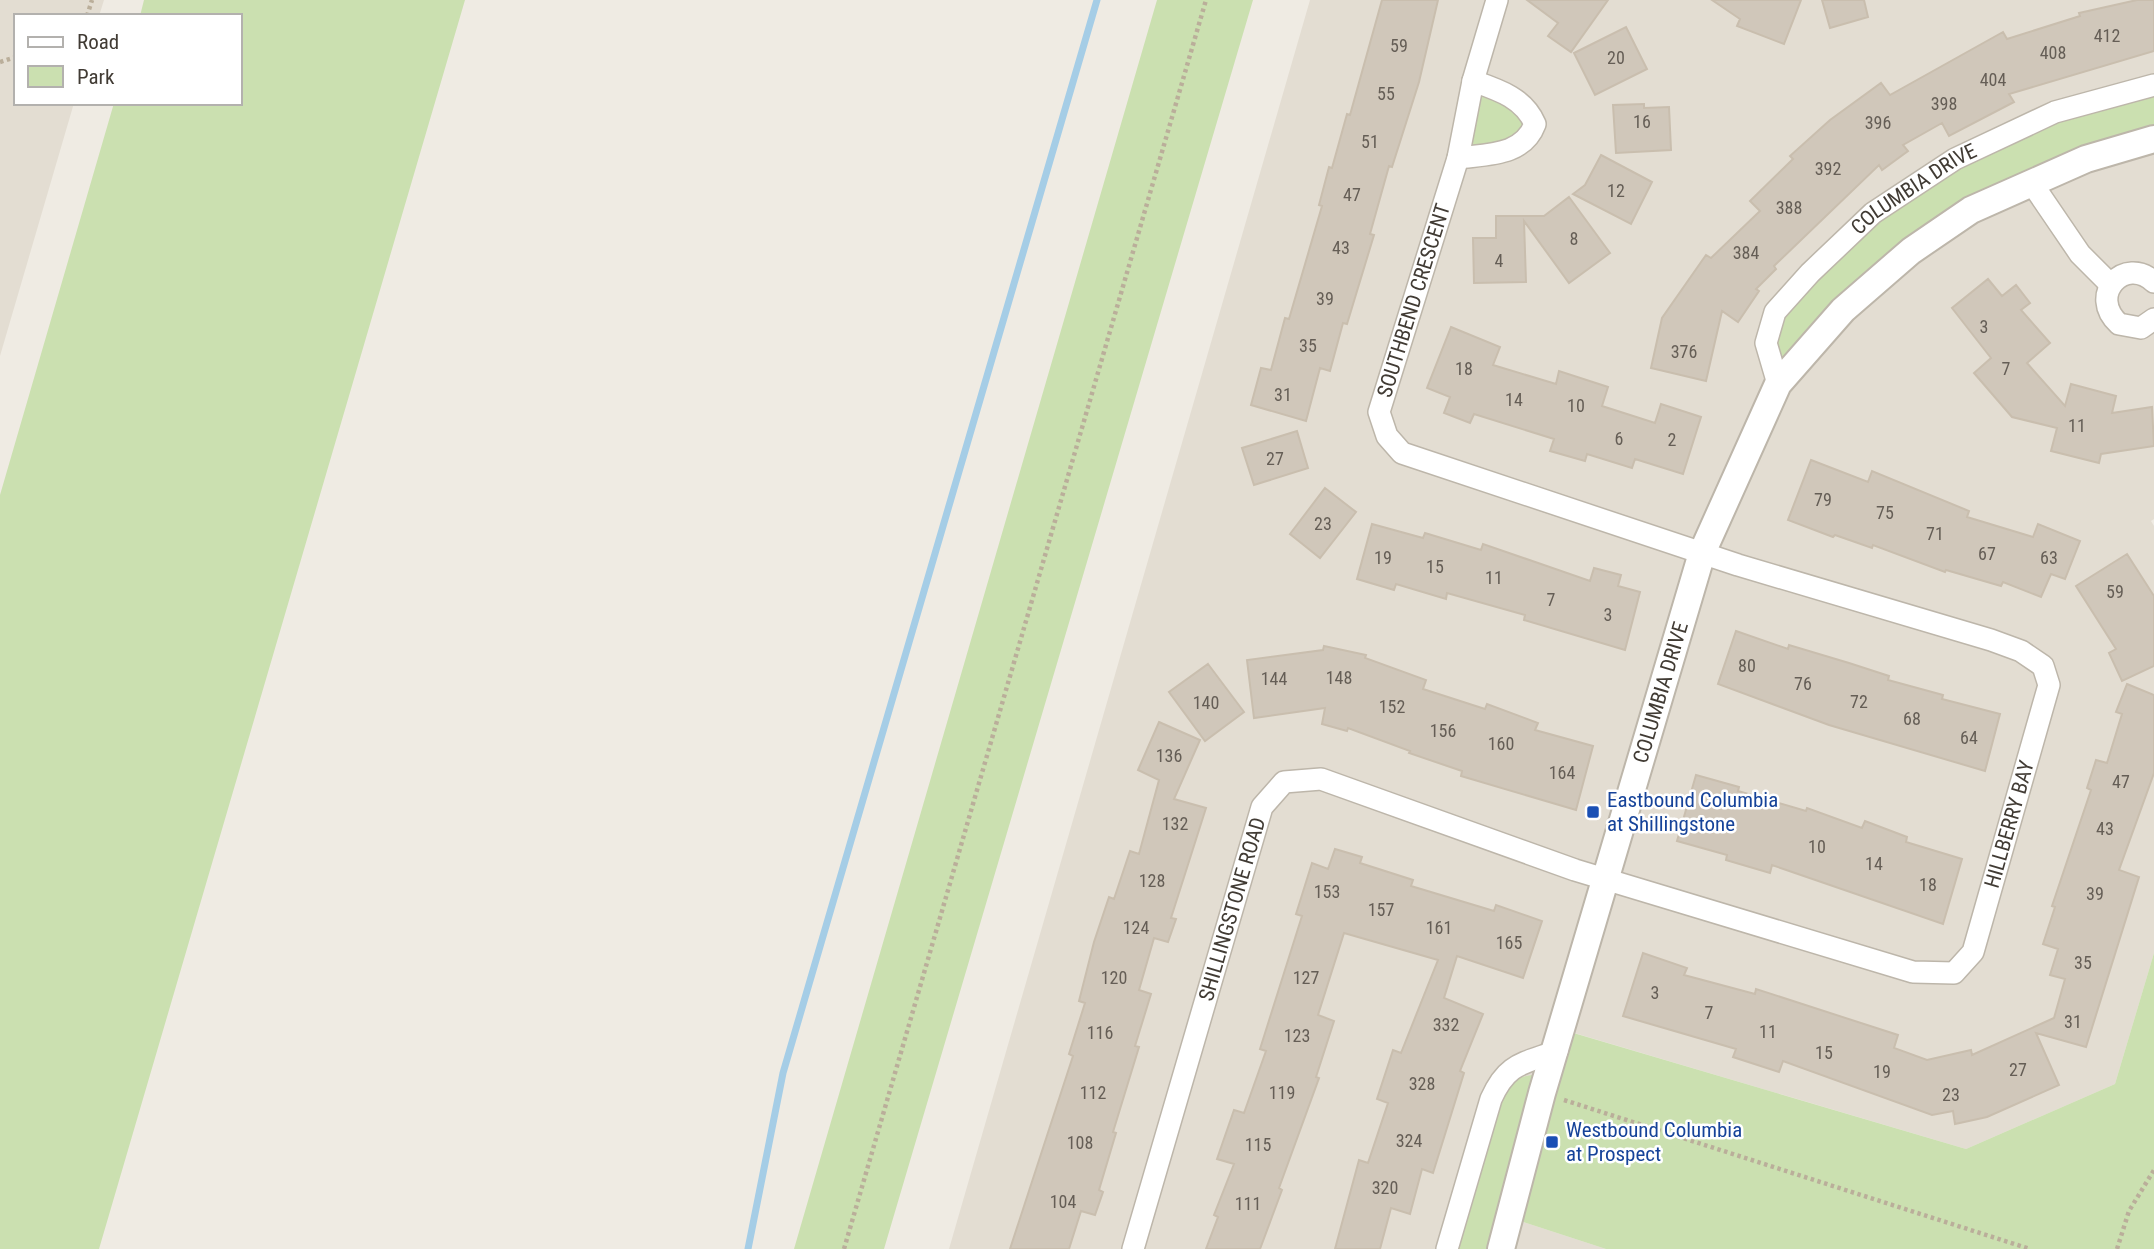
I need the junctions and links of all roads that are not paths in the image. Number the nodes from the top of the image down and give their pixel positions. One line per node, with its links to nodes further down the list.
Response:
1 (1497, 0): 2 (street, SOUTHBEND CRESCENT)
2 (1473, 81): 5 (street, SOUTHBEND CRESCENT); 5 (street)
3 (2154, 85): 10 (street, COLUMBIA DRIVE)
4 (2154, 139): 6 (street, COLUMBIA DRIVE)
5 (1458, 158): 11 (street, SOUTHBEND CRESCENT)
6 (2031, 182): 8 (street); 10 (street, COLUMBIA DRIVE)
7 (2154, 282): 8 (street)
8 (2111, 285): 9 (street)
9 (2154, 319)
10 (1779, 384): 11 (street, COLUMBIA DRIVE)
11 (1702, 553): 12 (street, COLUMBIA DRIVE); 12 (street, HILLBERRY BAY)
12 (1605, 880): 13 (street, COLUMBIA DRIVE); 14 (street, SHILLINGSTONE ROAD)
13 (1557, 1051): 15 (street); 16 (street, COLUMBIA DRIVE)
14 (1133, 1249)
15 (1447, 1249)
16 (1501, 1249)

